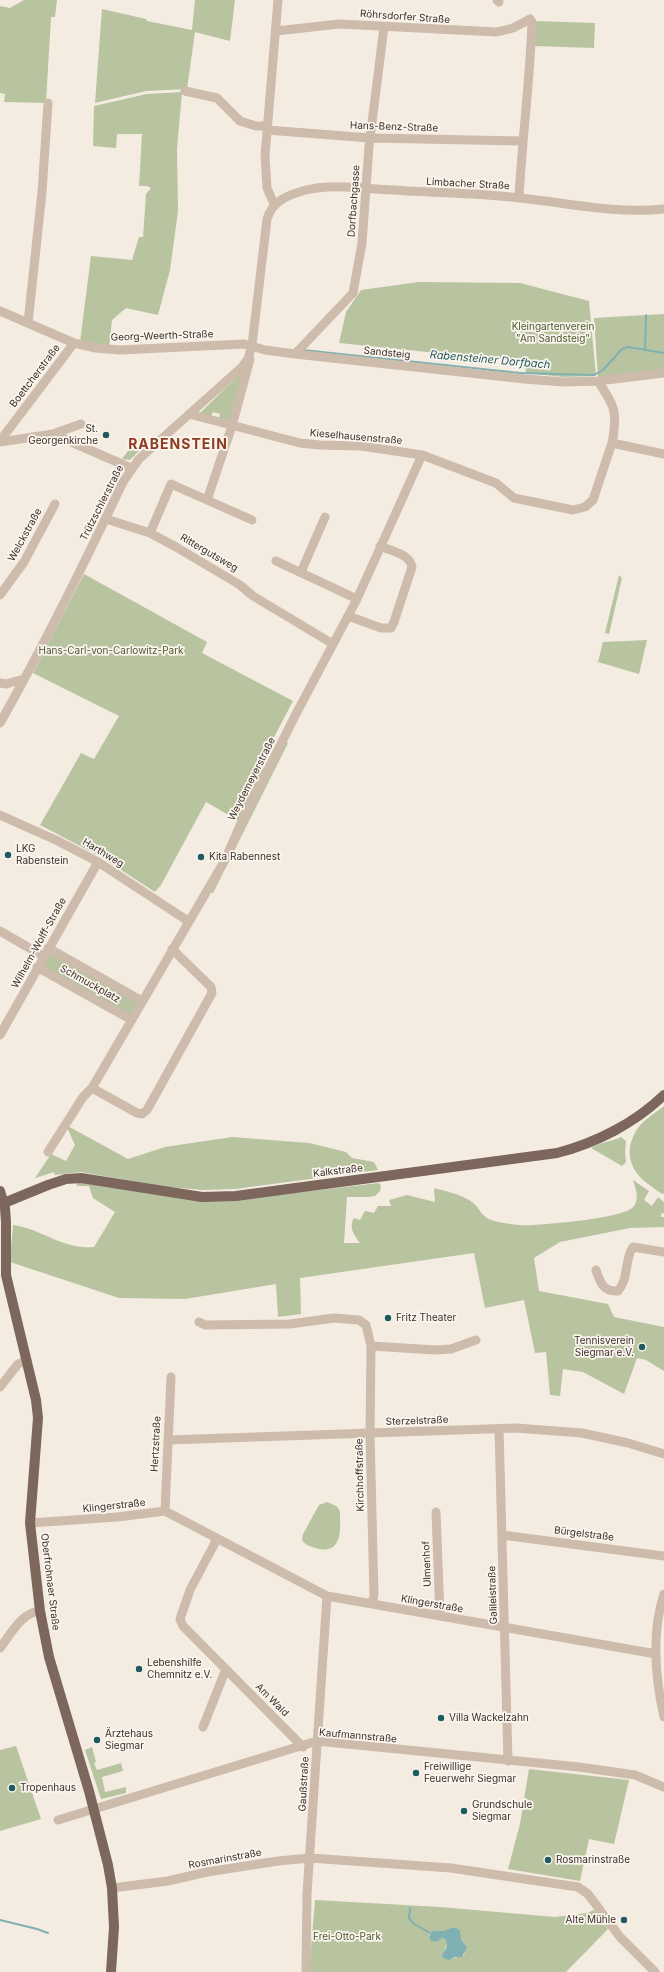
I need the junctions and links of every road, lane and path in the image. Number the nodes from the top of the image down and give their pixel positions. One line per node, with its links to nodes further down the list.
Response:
1 (278, 0): 3 (street)
2 (384, 26): 3 (street, Röhrsdorfer Straße); 7 (street, Dorfbachgasse); 8 (street, Röhrsdorfer Straße)
3 (276, 31): 6 (street)
4 (185, 91): 6 (street, Hans-Benz-Straße)
5 (48, 103): 14 (street)
6 (266, 128): 7 (street, Hans-Benz-Straße); 11 (street)
7 (370, 138): 8 (street, Hans-Benz-Straße); 9 (street, Dorfbachgasse)
8 (522, 141): 10 (street)
9 (365, 189): 10 (street, Limbacher Straße); 11 (street, Limbacher Straße); 17 (street, Dorfbachgasse)
10 (519, 198): 12 (street, Limbacher Straße)
11 (274, 204): 16 (street, Trützschlerstraße)
12 (664, 209)
13 (0, 311): 14 (street, Georg-Weerth-Straße)
14 (28, 323): 15 (street, Georg-Weerth-Straße)
15 (74, 343): 16 (street, Georg-Weerth-Straße); 24 (street, Boettcherstraße)
16 (252, 346): 17 (street, Sandsteig); 20 (street, Trützschlerstraße); 22 (street)
17 (295, 354): 19 (street, Sandsteig)
18 (664, 373): 19 (street, Sandsteig)
19 (598, 381): 25 (street, Kieselhausenstraße)
20 (189, 414): 22 (street, Kieselhausenstraße); 28 (street, Trützschlerstraße)
21 (81, 424): 23 (street)
22 (232, 426): 27 (street, Kieselhausenstraße); 29 (street)
23 (53, 434): 24 (street); 28 (street)
24 (0, 442)
25 (612, 443): 26 (street); 27 (street, Kieselhausenstraße)
26 (664, 454)
27 (422, 455): 35 (street, Weydemeyerstraße)
28 (131, 468): 32 (street, Trützschlerstraße)
29 (207, 500): 33 (street); 34 (street)
30 (55, 504): 38 (street, Welckstraße)
31 (325, 517): 37 (street)
32 (106, 519): 34 (street, Rittergutsweg); 42 (street, Trützschlerstraße)
33 (252, 520)
34 (150, 533): 41 (street, Rittergutsweg)
35 (380, 546): 39 (street, Weydemeyerstraße); 40 (street)
36 (276, 561): 37 (street)
37 (301, 572): 39 (street)
38 (0, 595)
39 (357, 599): 40 (street, Weydemeyerstraße)
40 (348, 616): 41 (street, Weydemeyerstraße)
41 (334, 644): 47 (street, Weydemeyerstraße)
42 (24, 679): 43 (street); 44 (street, Trützschlerstraße)
43 (0, 683)
44 (0, 723)
45 (0, 815): 46 (street, Harthweg)
46 (98, 862): 47 (street, Harthweg); 50 (street, Wilhelm-Wolff-Straße)
47 (188, 921): 49 (street, Weydemeyerstraße)
48 (0, 931): 50 (street, Schmuckplatz)
49 (172, 949): 52 (street, Weydemeyerstraße); 56 (street)
50 (46, 952): 51 (street, Wilhelm-Wolff-Straße); 52 (street, Schmuckplatz)
51 (37, 967): 53 (street, Wilhelm-Wolff-Straße); 54 (street, Schmuckplatz)
52 (142, 1001): 54 (street, Weydemeyerstraße)
53 (4, 1020): 55 (street, Wilhelm-Wolff-Straße)
54 (132, 1020): 56 (street, Weydemeyerstraße)
55 (0, 1035)
56 (92, 1088): 58 (street, Weydemeyerstraße)
57 (664, 1095): 60 (main road, Kalkstraße)
58 (48, 1152)
59 (0, 1191): 60 (main road, Oberfrohnaer Straße)
60 (4, 1203): 63 (main road, Oberfrohnaer Straße)
61 (664, 1252): 62 (street)
62 (596, 1270)
63 (3, 1276): 67 (main road, Oberfrohnaer Straße)
64 (199, 1322): 66 (street, Kirchhoffstraße)
65 (476, 1340): 66 (street)
66 (371, 1346): 71 (street, Kirchhoffstraße)
67 (27, 1360): 69 (street); 76 (main road, Oberfrohnaer Straße)
68 (171, 1377): 72 (street, Hertzstraße)
69 (0, 1387)
70 (499, 1429): 71 (street, Sterzelstraße); 73 (street, Sterzelstraße); 77 (street, Galileistraße)
71 (370, 1434): 72 (street, Sterzelstraße); 82 (street, Kirchhoffstraße)
72 (168, 1440): 74 (street, Hertzstraße)
73 (664, 1454)
74 (165, 1511): 76 (street, Klingerstraße); 78 (street, Klingerstraße)
75 (436, 1512): 84 (street, Ulmenhof)
76 (30, 1523): 83 (main road, Oberfrohnaer Straße)
77 (502, 1535): 79 (street, Bürgelstraße); 85 (street, Galileistraße)
78 (217, 1539): 81 (street, Klingerstraße); 88 (street, Am Wald)
79 (664, 1556)
80 (664, 1594): 87 (street)
81 (327, 1596): 82 (street, Klingerstraße); 91 (street, Gaußstraße)
82 (372, 1604): 84 (street, Klingerstraße)
83 (40, 1611): 86 (street); 95 (main road, Oberfrohnaer Straße)
84 (440, 1616): 85 (street, Klingerstraße)
85 (505, 1629): 87 (street, Klingerstraße); 93 (street, Galileistraße)
86 (0, 1648)
87 (656, 1654): 89 (street)
88 (226, 1669): 90 (street); 92 (street, Am Wald)
89 (664, 1717)
90 (203, 1727)
91 (317, 1742): 92 (street, Kaufmannstraße); 93 (street, Kaufmannstraße); 97 (street, Gaußstraße)
92 (304, 1747): 95 (street, Kaufmannstraße)
93 (508, 1761): 94 (street, Kaufmannstraße)
94 (664, 1787)
95 (94, 1809): 96 (street, Kaufmannstraße); 98 (main road, Oberfrohnaer Straße)
96 (58, 1820)
97 (310, 1858): 98 (street, Rosmarinstraße); 100 (street, Gaußstraße); 101 (street, Rosmarinstraße)
98 (112, 1888): 99 (main road, Oberfrohnaer Straße)
99 (111, 1972)
100 (306, 1972)
101 (655, 1972)

